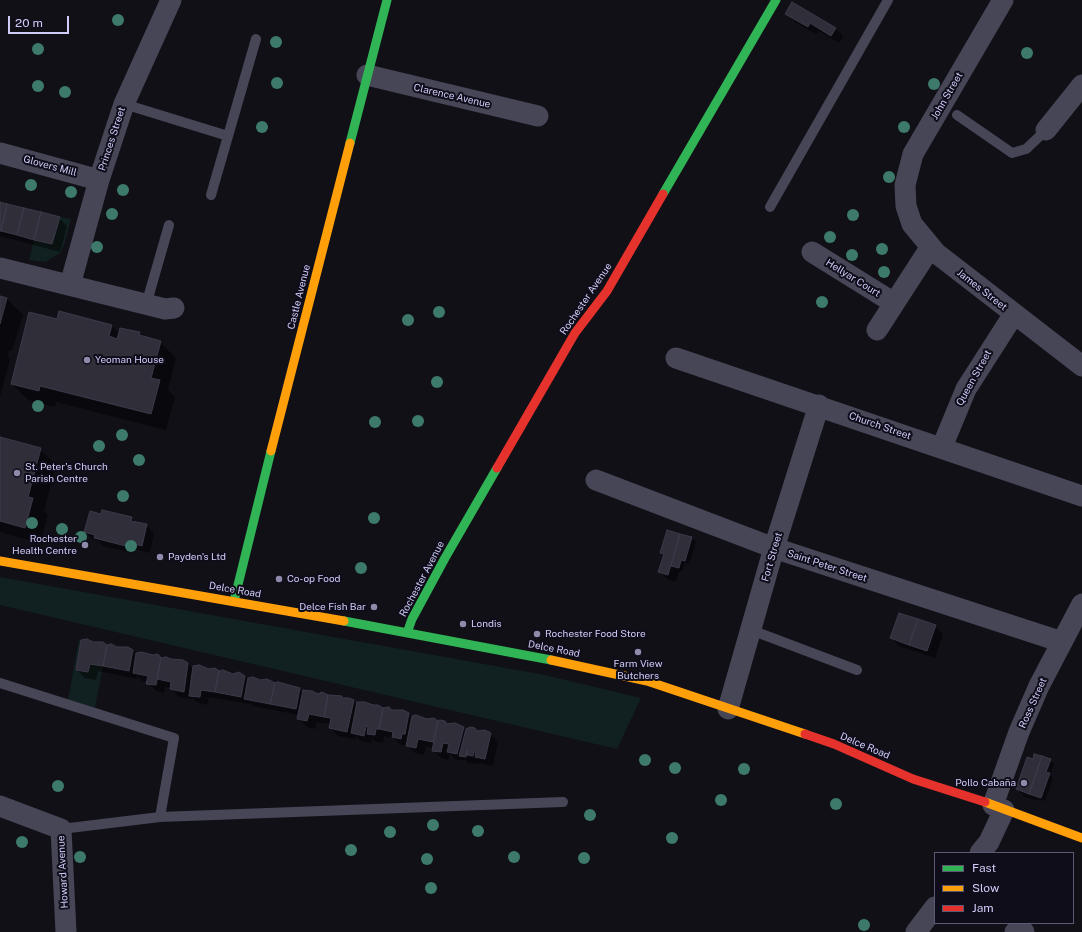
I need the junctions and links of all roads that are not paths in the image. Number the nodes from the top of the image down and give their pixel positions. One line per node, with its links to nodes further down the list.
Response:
1 (172, 0): 9 (street, Princes Street)
2 (387, 0): 7 (street, Castle Avenue)
3 (776, 0): 40 (street, Rochester Avenue)
4 (888, 0): 18 (lane)
5 (1003, 0): 17 (street, John Street)
6 (256, 39): 13 (lane)
7 (367, 75): 11 (street, Clarence Avenue); 37 (street, Castle Avenue)
8 (1082, 85): 12 (street)
9 (124, 104): 13 (lane); 15 (street, Princes Street)
10 (957, 115): 12 (lane)
11 (538, 116)
12 (1046, 130)
13 (228, 136): 16 (lane)
14 (0, 153): 15 (street, Glovers Mill)
15 (99, 180): 23 (street, Princes Street)
16 (211, 195)
17 (904, 196): 20 (street, James Street)
18 (770, 207)
19 (169, 224): 25 (lane)
20 (930, 248): 24 (street); 27 (street, James Street)
21 (812, 252): 24 (street, Hellyar Court)
22 (0, 268): 23 (street)
23 (70, 285): 25 (street)
24 (894, 303): 28 (street)
25 (146, 305): 26 (street)
26 (174, 308)
27 (1014, 314): 30 (street, James Street); 32 (street, Queen Street)
28 (877, 330)
29 (676, 358): 31 (street, Church Street)
30 (1082, 366)
31 (819, 405): 32 (street, Church Street); 35 (street, Fort Street)
32 (942, 447): 34 (street, Church Street)
33 (596, 480): 35 (street, Saint Peter Street)
34 (1082, 496)
35 (774, 548): 39 (street, Fort Street); 41 (street, Saint Peter Street)
36 (0, 561): 37 (street, Delce Road)
37 (234, 601): 40 (street, Delce Road)
38 (1082, 604): 41 (street, Ross Street)
39 (752, 630): 42 (lane); 44 (street, Fort Street)
40 (407, 633): 44 (street, Delce Road)
41 (1062, 642): 47 (street, Ross Street)
42 (857, 670)
43 (0, 683): 48 (lane)
44 (728, 709): 47 (street, Delce Road)
45 (564, 802): 48 (lane)
46 (0, 806): 49 (street, Howard Avenue)
47 (999, 808): 50 (street, Delce Road); 51 (street, Ross Street)
48 (160, 817): 49 (lane)
49 (61, 829): 53 (street, Howard Avenue)
50 (1082, 838)
51 (981, 852)
52 (934, 908): 54 (street)
53 (66, 932)
54 (916, 932)
55 (1015, 932): 56 (street)
56 (1024, 932)

